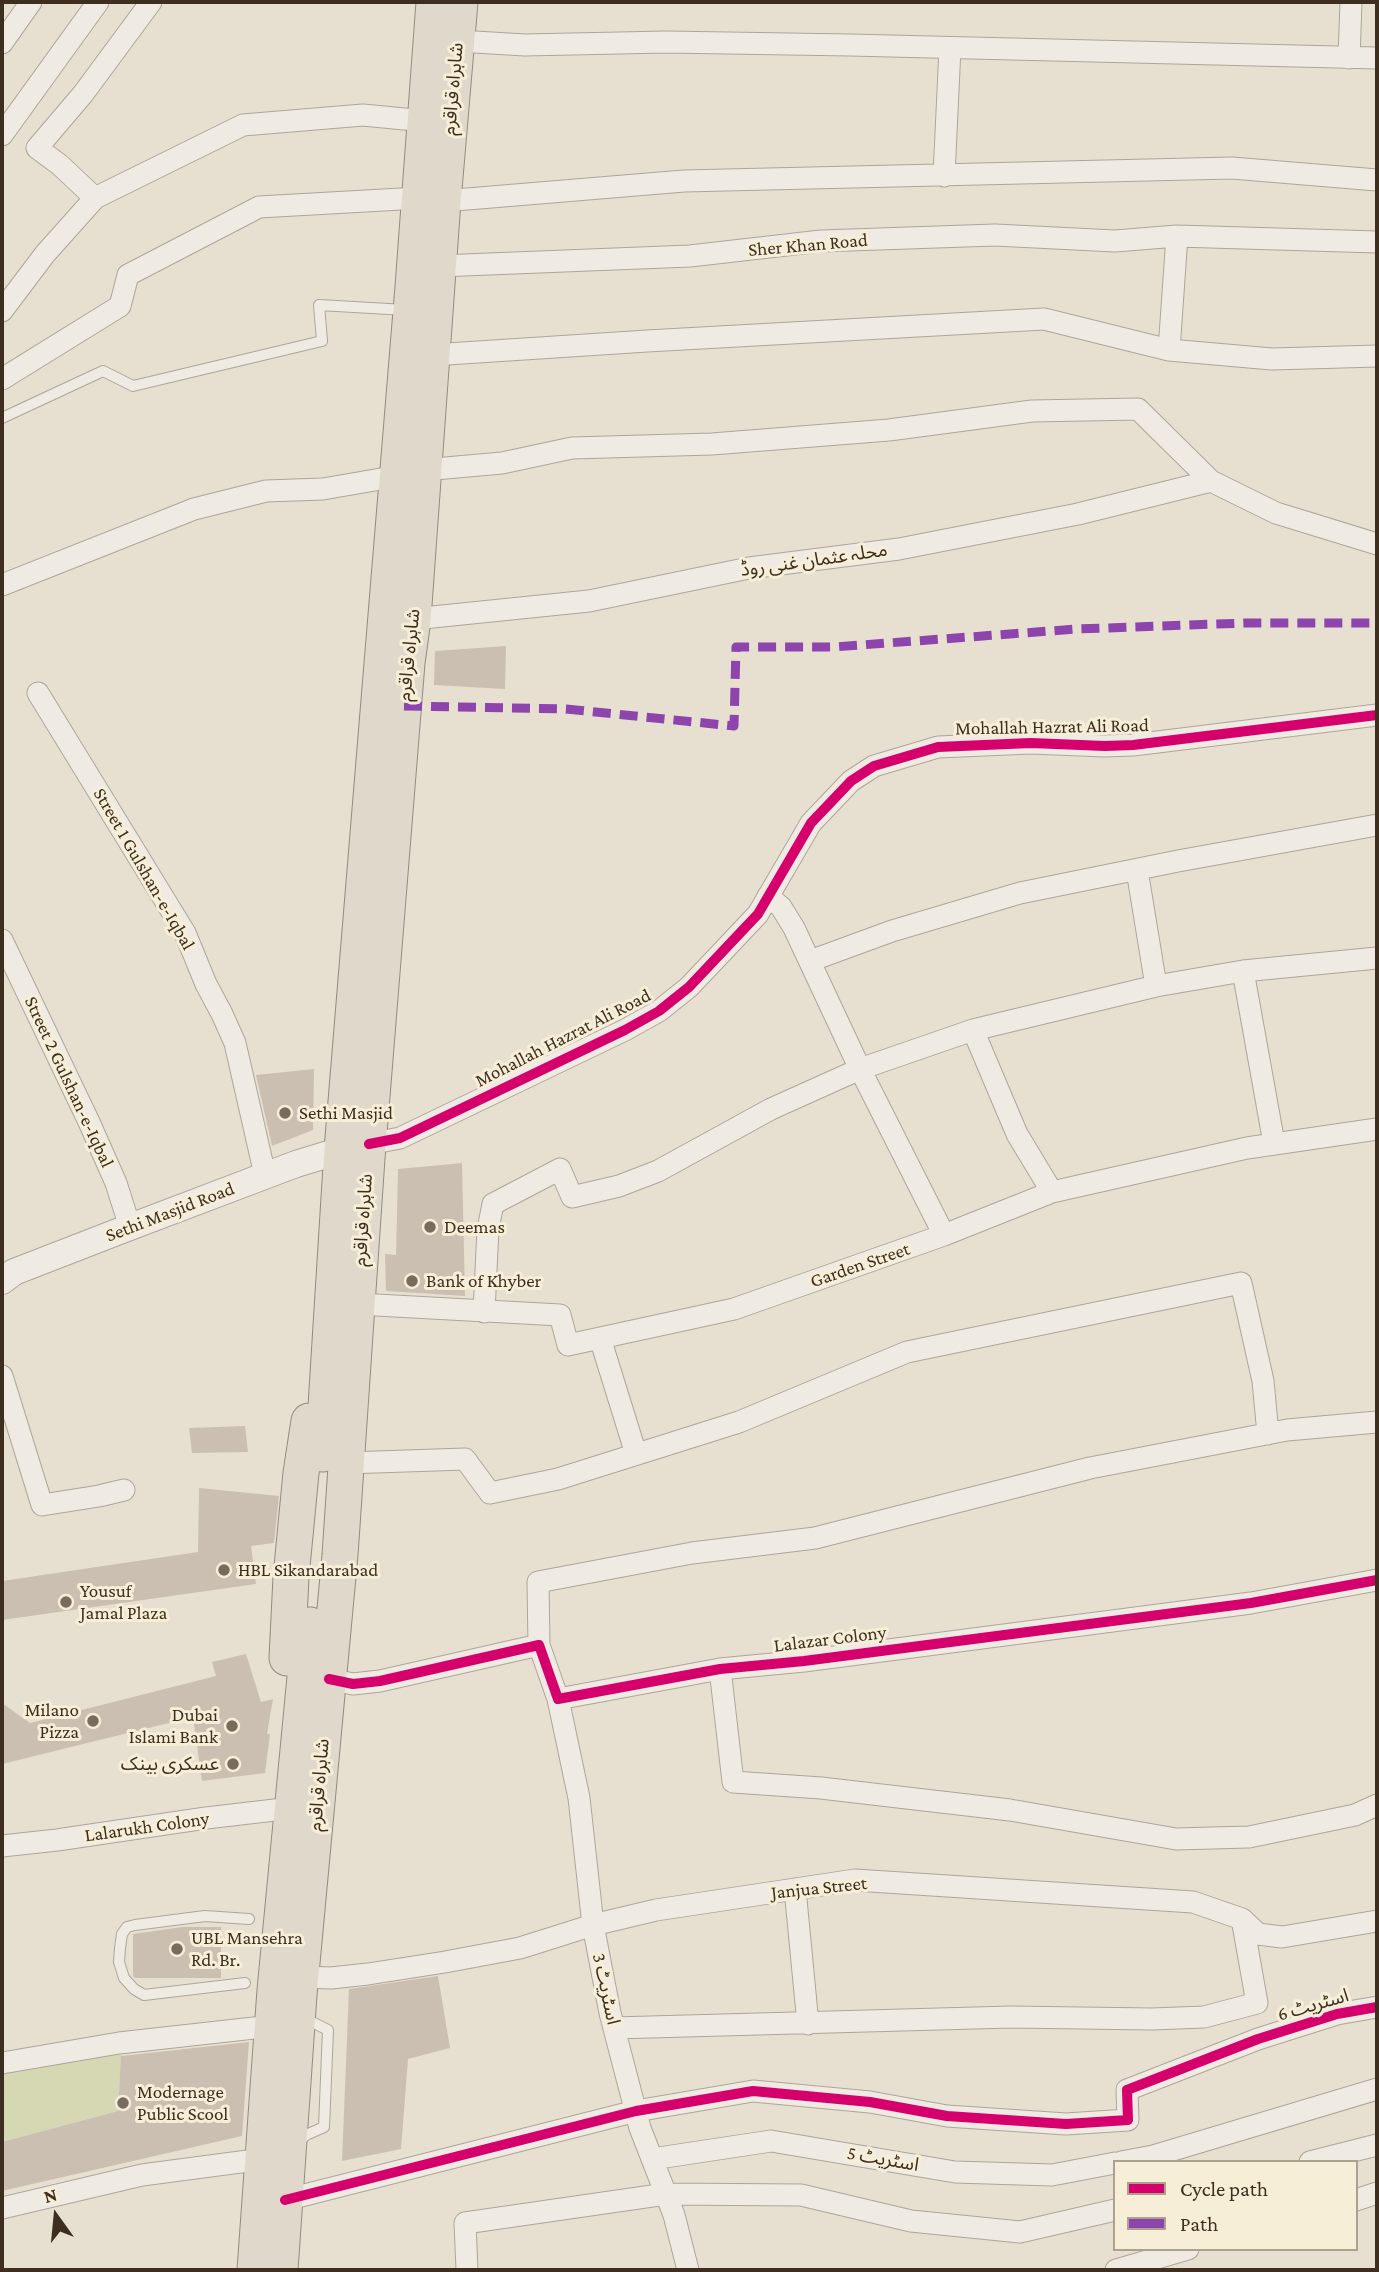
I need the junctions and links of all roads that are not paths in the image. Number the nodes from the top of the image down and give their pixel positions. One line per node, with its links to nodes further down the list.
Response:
1 (30, 2): 8 (street)
2 (98, 2): 13 (street)
3 (151, 2): 16 (street)
4 (434, 2): 12 (highway, شاہراہ قراقرم)
5 (460, 2): 7 (highway, شاہراہ قراقرم)
6 (1351, 2): 10 (street)
7 (458, 41): 9 (street); 17 (highway, شاہراہ قراقرم)
8 (2, 43)
9 (950, 48): 10 (street); 14 (street)
10 (1349, 58): 11 (street)
11 (1377, 58)
12 (425, 121): 16 (street); 17 (highway, شاہراہ قراقرم)
13 (2, 135)
14 (944, 176): 15 (street); 17 (street)
15 (1377, 180)
16 (95, 198): 22 (street)
17 (431, 199): 20 (highway, شاہراہ قراقرم); 21 (highway, شاہراہ قراقرم); 26 (street)
18 (1177, 236): 19 (street, Sher Khan Road); 20 (street, Sher Khan Road); 23 (street)
19 (1377, 242)
20 (439, 266): 24 (highway, شاہراہ قراقرم)
21 (411, 310): 27 (lane); 28 (highway, شاہراہ قراقرم)
22 (2, 311)
23 (1169, 350): 24 (street); 25 (street)
24 (432, 355): 28 (highway, شاہراہ قراقرم)
25 (1377, 356)
26 (2, 379)
27 (2, 418)
28 (410, 473): 29 (street); 31 (street); 32 (highway, شاہراہ قراقرم); 47 (highway, شاہراہ قراقرم)
29 (1211, 481): 30 (street); 32 (street, محلہ عثمان غنی روڈ)
30 (1377, 544)
31 (2, 585)
32 (413, 618): 47 (highway, شاہراہ قراقرم)
33 (38, 692): 48 (street, Street 1 Gulshan-e-Iqbal)
34 (1377, 715): 37 (street, Mohallah Hazrat Ali Road)
35 (1377, 825): 36 (street)
36 (1137, 870): 40 (street); 42 (street)
37 (768, 896): 40 (street); 47 (street, Mohallah Hazrat Ali Road)
38 (2, 940): 50 (street, Street 2 Gulshan-e-Iqbal)
39 (1377, 958): 41 (street)
40 (810, 961): 44 (street)
41 (1243, 971): 42 (street); 46 (street)
42 (1157, 986): 43 (street)
43 (973, 1030): 44 (street); 49 (street)
44 (860, 1069): 51 (street); 54 (street)
45 (1377, 1129): 46 (street, Garden Street)
46 (1274, 1143): 49 (street, Garden Street)
47 (355, 1147): 48 (street, Sethi Masjid Road); 53 (highway, شاہراہ قراقرم); 57 (highway, شاہراہ قراقرم)
48 (265, 1175): 50 (street, Sethi Masjid Road)
49 (1052, 1192): 51 (street, Garden Street)
50 (130, 1227): 52 (street, Sethi Masjid Road)
51 (944, 1236): 55 (street, Garden Street)
52 (2, 1281)
53 (358, 1304): 54 (street, Garden Street); 61 (highway, شاہراہ قراقرم)
54 (484, 1312): 55 (street, Garden Street)
55 (600, 1338): 60 (street)
56 (2, 1376): 62 (street)
57 (327, 1394): 63 (highway, شاہراہ قراقرم); 69 (highway)
58 (1377, 1422): 59 (street)
59 (1268, 1434): 60 (street); 65 (street)
60 (636, 1454): 61 (street)
61 (346, 1463): 63 (highway, شاہراہ قراقرم)
62 (124, 1490)
63 (326, 1569): 67 (highway, شاہراہ قراقرم); 69 (highway, شاہراہ قراقرم)
64 (1377, 1580): 66 (street, Lalazar Colony)
65 (539, 1645): 67 (street); 68 (street)
66 (720, 1669): 68 (street, Lalazar Colony); 70 (street)
67 (329, 1679): 79 (highway, شاہراہ قراقرم)
68 (558, 1699): 77 (street, اسٹریٹ 3)
69 (296, 1764): 71 (highway, شاہراہ قراقرم)
70 (1377, 1805)
71 (292, 1808): 72 (street, Lalarukh Colony); 82 (highway, شاہراہ قراقرم)
72 (2, 1846)
73 (795, 1889): 75 (street, Janjua Street); 77 (street, Janjua Street); 81 (street)
74 (249, 1919): 78 (lane)
75 (1242, 1919): 76 (street, Janjua Street); 81 (street)
76 (1377, 1921)
77 (593, 1925): 79 (street, Janjua Street); 83 (street, اسٹریٹ 3)
78 (245, 1983)
79 (300, 1986): 88 (highway, شاہراہ قراقرم)
80 (1377, 2007): 86 (street, اسٹریٹ 6)
81 (808, 2024): 83 (street)
82 (272, 2026): 84 (street); 88 (highway, شاہراہ قراقرم)
83 (614, 2028): 86 (street, اسٹریٹ 3)
84 (2, 2063)
85 (1377, 2089): 90 (street)
86 (636, 2111): 89 (street, اسٹریٹ 3); 96 (street)
87 (1377, 2145): 91 (street)
88 (275, 2158): 96 (highway, شاہراہ قراقرم); 97 (street); 100 (highway, شاہراہ قراقرم)
89 (652, 2159): 92 (street, اسٹریٹ 5); 94 (street, اسٹریٹ 3)
90 (1132, 2160)
91 (1318, 2160)
92 (1113, 2163)
93 (1377, 2193): 95 (street)
94 (666, 2194): 98 (street); 102 (street); 103 (street, اسٹریٹ 3)
95 (1358, 2199)
96 (285, 2200): 101 (highway, شاہراہ قراقرم)
97 (2, 2208)
98 (1113, 2210)
99 (1181, 2251): 104 (street)
100 (255, 2270)
101 (280, 2270)
102 (467, 2270)
103 (688, 2270)
104 (1116, 2270)

